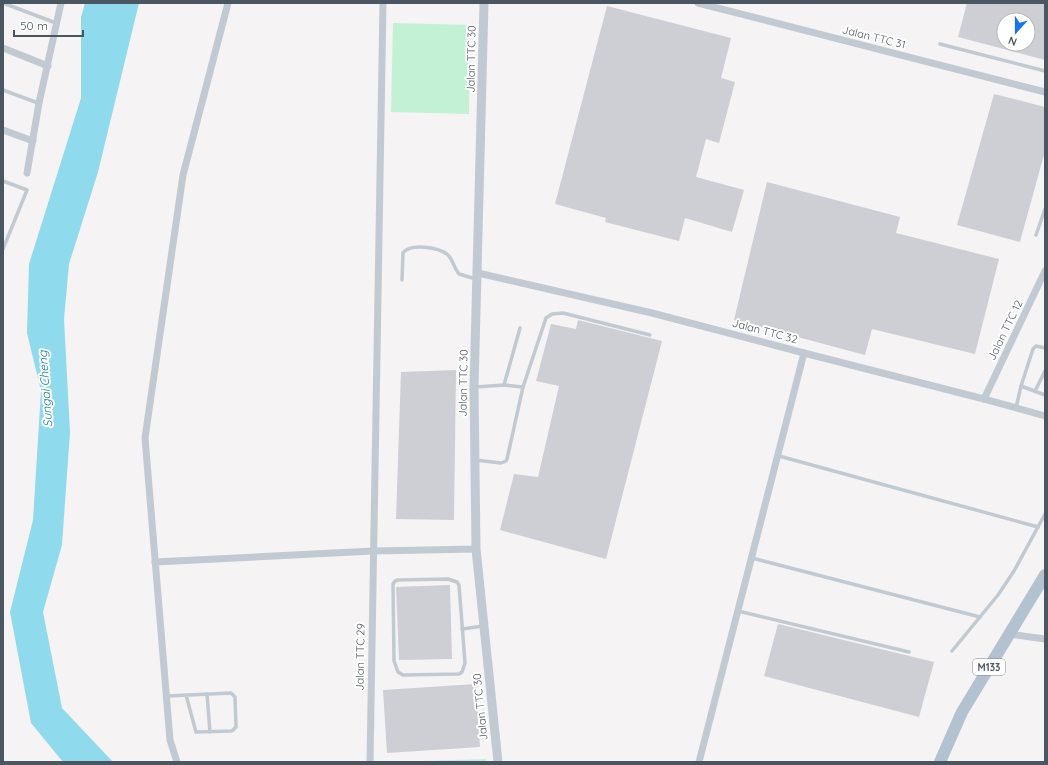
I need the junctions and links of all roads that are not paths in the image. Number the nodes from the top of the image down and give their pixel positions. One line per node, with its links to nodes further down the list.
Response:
1 (3, 3): 7 (lane)
2 (61, 3): 7 (street)
3 (228, 3): 46 (street)
4 (383, 3): 44 (street, Jalan TTC 29)
5 (484, 3): 23 (street, Jalan TTC 30)
6 (698, 3): 13 (street, Jalan TTC 31)
7 (57, 24): 10 (street)
8 (940, 44): 11 (lane)
9 (3, 48): 10 (street)
10 (48, 66): 14 (street)
11 (1045, 71)
12 (3, 90): 14 (lane)
13 (1045, 92)
14 (39, 104): 16 (street)
15 (3, 130): 16 (street)
16 (33, 141): 17 (street)
17 (27, 172)
18 (3, 181): 21 (lane)
19 (1045, 209): 20 (lane)
20 (1036, 235)
21 (3, 249)
22 (1045, 272): 36 (street, Jalan TTC 12)
23 (478, 276): 24 (lane); 28 (street, Jalan TTC 32); 32 (street, Jalan TTC 30)
24 (402, 280)
25 (520, 328): 30 (lane)
26 (650, 335): 33 (lane)
27 (1045, 348): 31 (lane)
28 (804, 353): 36 (street, Jalan TTC 32); 39 (street)
29 (1045, 371): 34 (lane)
30 (504, 385): 32 (lane); 33 (lane)
31 (1021, 386): 34 (lane); 37 (lane)
32 (474, 387): 40 (street, Jalan TTC 30)
33 (523, 387): 40 (lane)
34 (1035, 391): 35 (lane)
35 (1045, 394)
36 (984, 399): 37 (street, Jalan TTC 32)
37 (1016, 408): 38 (street, Jalan TTC 32)
38 (1045, 416)
39 (779, 456): 42 (lane); 45 (street)
40 (475, 460): 43 (street, Jalan TTC 30)
41 (1045, 514): 42 (lane)
42 (1038, 527): 49 (lane)
43 (476, 549): 44 (street); 50 (street, Jalan TTC 30)
44 (373, 551): 46 (street); 61 (street, Jalan TTC 29)
45 (752, 558): 48 (street); 49 (lane)
46 (155, 562): 58 (street)
47 (1045, 575): 52 (main road, M133)
48 (738, 611): 55 (lane); 63 (street)
49 (980, 617): 54 (lane)
50 (484, 626): 51 (lane); 62 (street, Jalan TTC 30)
51 (462, 628): 51 (lane)
52 (1009, 634): 53 (street); 64 (main road, M133)
53 (1045, 639)
54 (952, 651)
55 (909, 652)
56 (207, 694): 57 (lane); 59 (lane); 59 (lane)
57 (186, 695): 58 (lane); 59 (lane)
58 (167, 696): 60 (street)
59 (210, 732)
60 (177, 762)
61 (370, 762)
62 (498, 762)
63 (699, 762)
64 (940, 762)

